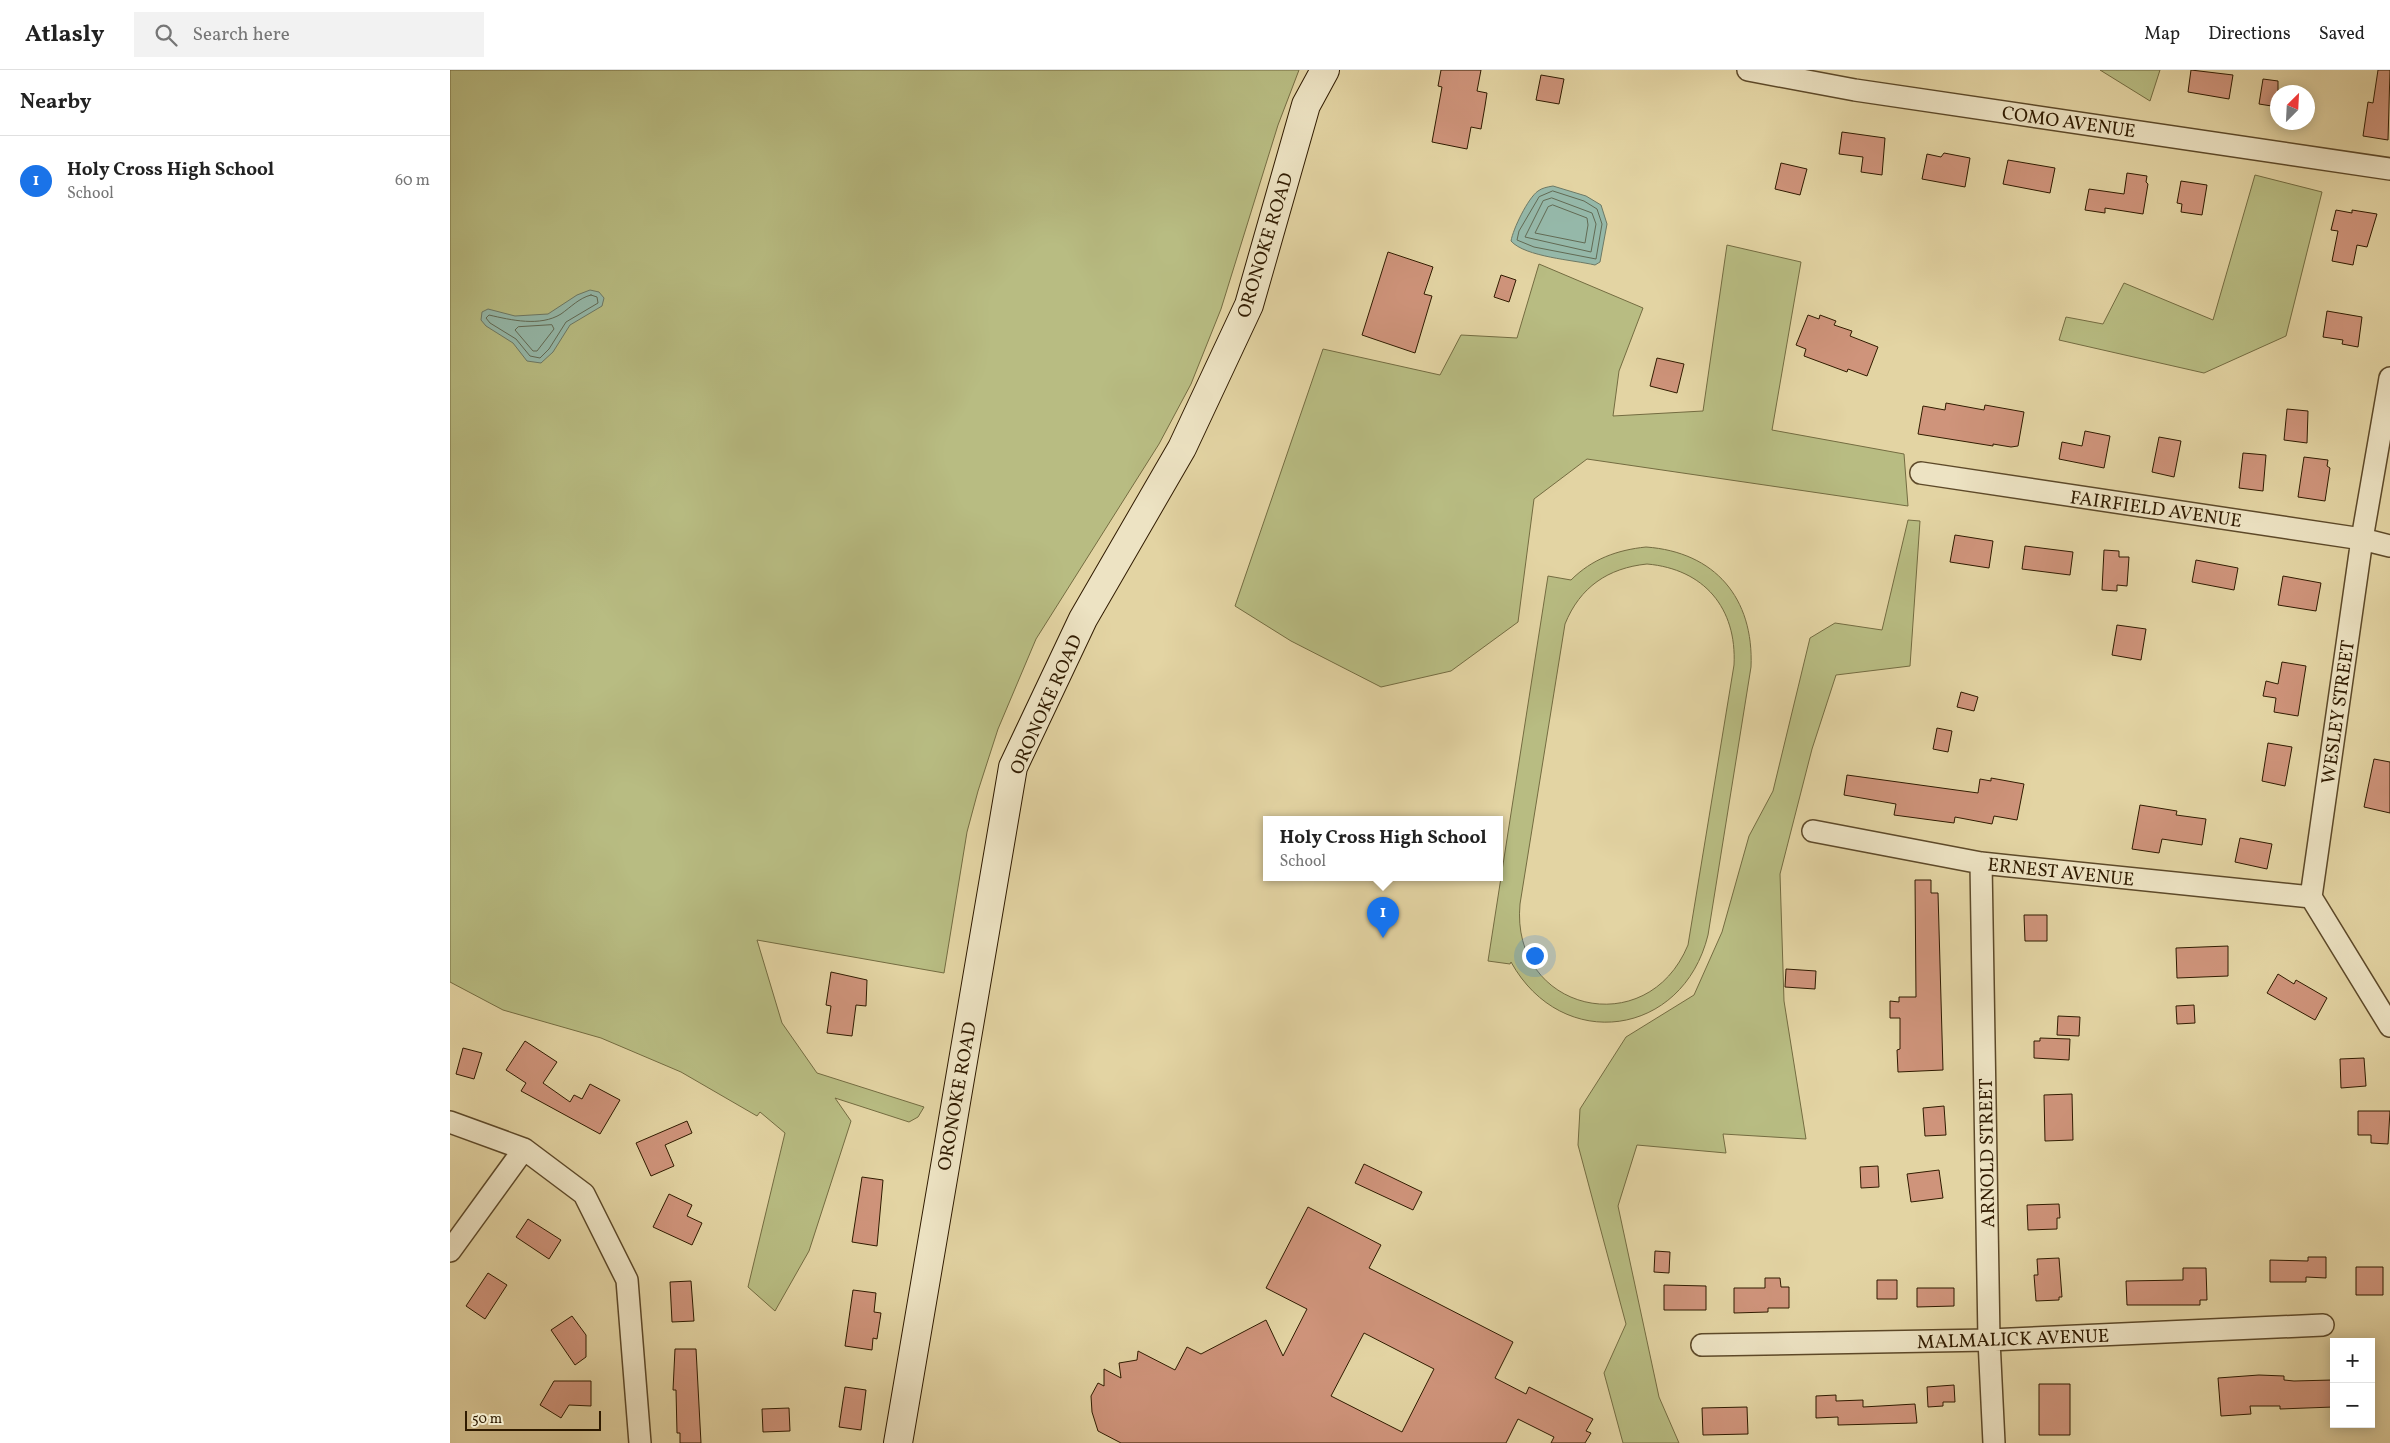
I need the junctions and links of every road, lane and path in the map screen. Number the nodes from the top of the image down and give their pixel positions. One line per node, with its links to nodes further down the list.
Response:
1 (1325, 70): 19 (street, ORONOKE ROAD)
2 (1748, 70): 3 (street, COMO AVENUE)
3 (2390, 169)
4 (2390, 378): 6 (street, WESLEY STREET)
5 (1921, 473): 6 (street, FAIRFIELD AVENUE)
6 (2362, 539): 7 (street, FAIRFIELD AVENUE); 10 (street, WESLEY STREET)
7 (2390, 546)
8 (1813, 831): 9 (street, ERNEST AVENUE)
9 (1981, 863): 10 (street, ERNEST AVENUE); 16 (street, ARNOLD STREET)
10 (2311, 896): 11 (street)
11 (2390, 1026)
12 (450, 1122): 13 (street)
13 (524, 1149): 14 (street); 18 (street)
14 (450, 1251)
15 (2323, 1325): 16 (street, MALMALICK AVENUE)
16 (1989, 1340): 17 (street, MALMALICK AVENUE); 20 (street, ARNOLD STREET)
17 (1702, 1346)
18 (640, 1443)
19 (898, 1443)
20 (1994, 1443)

